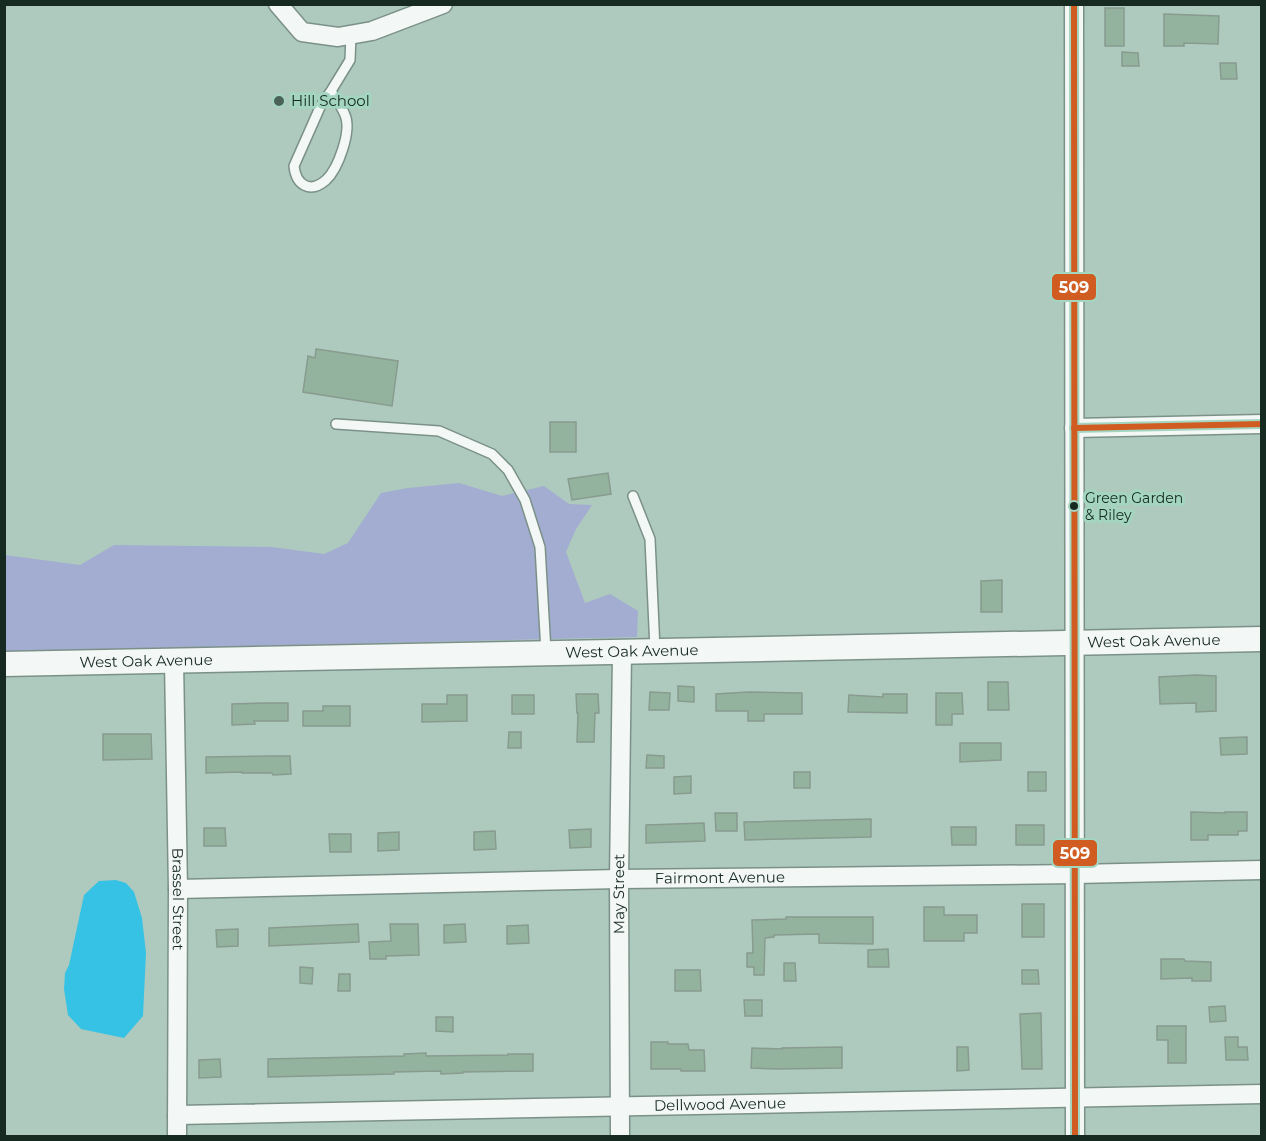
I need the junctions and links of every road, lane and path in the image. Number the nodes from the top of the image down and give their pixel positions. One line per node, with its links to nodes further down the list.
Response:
1 (278, 4): 4 (street)
2 (443, 4): 4 (street)
3 (1074, 4): 8 (street)
4 (351, 34): 5 (lane)
5 (331, 91): 5 (lane)
6 (336, 424): 14 (lane)
7 (1262, 424): 8 (street)
8 (1074, 428): 11 (street)
9 (633, 496): 12 (lane)
10 (1262, 639): 11 (street, West Oak Avenue)
11 (1075, 643): 12 (street, West Oak Avenue); 18 (street)
12 (655, 652): 13 (street, West Oak Avenue)
13 (622, 653): 14 (street, West Oak Avenue); 19 (street, May Street)
14 (546, 654): 15 (street, West Oak Avenue)
15 (174, 661): 16 (street, West Oak Avenue); 20 (street, Brassel Street)
16 (4, 664)
17 (1262, 870): 18 (street, Fairmont Avenue)
18 (1075, 874): 19 (street, Fairmont Avenue); 22 (street)
19 (619, 879): 20 (street, Fairmont Avenue); 23 (street, May Street)
20 (178, 889): 24 (street, Brassel Street)
21 (1262, 1094): 22 (street, Dellwood Avenue)
22 (1075, 1098): 23 (street, Dellwood Avenue); 27 (street)
23 (620, 1105): 24 (street, Dellwood Avenue); 26 (street, May Street)
24 (177, 1115): 25 (street, Brassel Street)
25 (177, 1137)
26 (620, 1137)
27 (1075, 1137)

